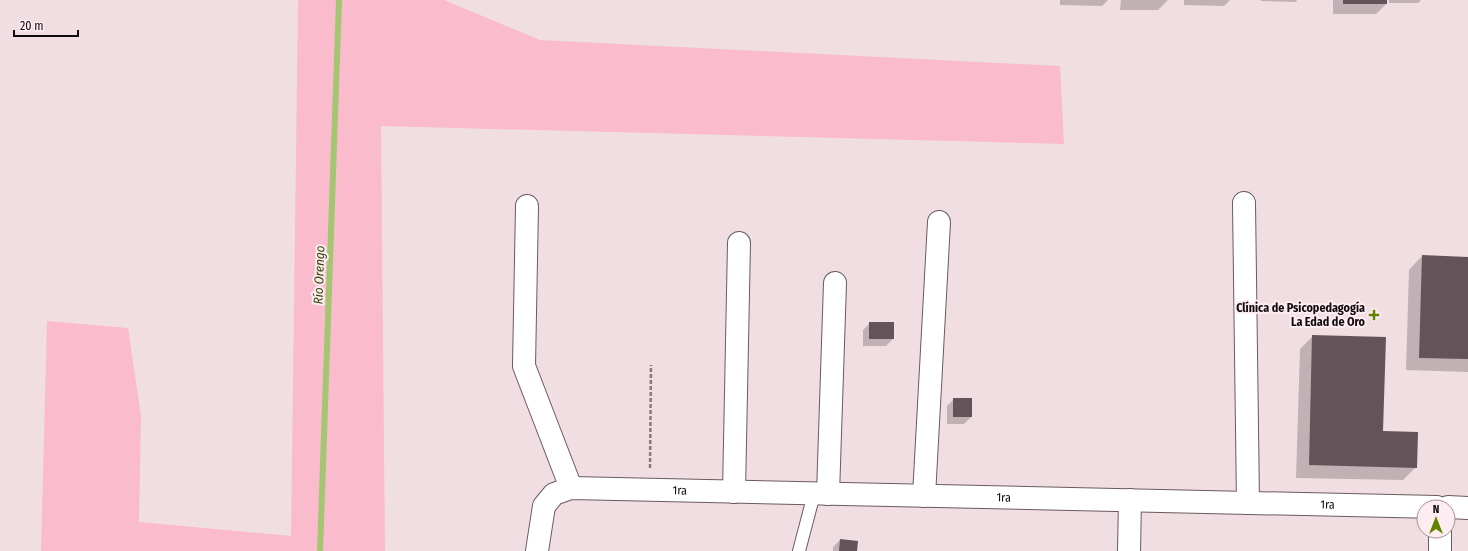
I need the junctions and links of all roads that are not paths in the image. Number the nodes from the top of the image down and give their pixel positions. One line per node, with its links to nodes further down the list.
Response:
1 (1244, 203): 11 (street)
2 (527, 206): 6 (street)
3 (939, 222): 9 (street)
4 (739, 243): 7 (street)
5 (835, 284): 8 (street)
6 (571, 488): 7 (street, 1ra); 16 (street)
7 (734, 492): 8 (street, 1ra)
8 (821, 494): 9 (street, 1ra); 17 (lane)
9 (924, 496): 10 (street, 1ra)
10 (1130, 500): 11 (street, 1ra); 18 (street)
11 (1248, 503): 12 (street, 1ra)
12 (1416, 507)
13 (1456, 507): 14 (street)
14 (1468, 508)
15 (1440, 539): 19 (street)
16 (537, 551)
17 (799, 551)
18 (1129, 551)
19 (1440, 551)

